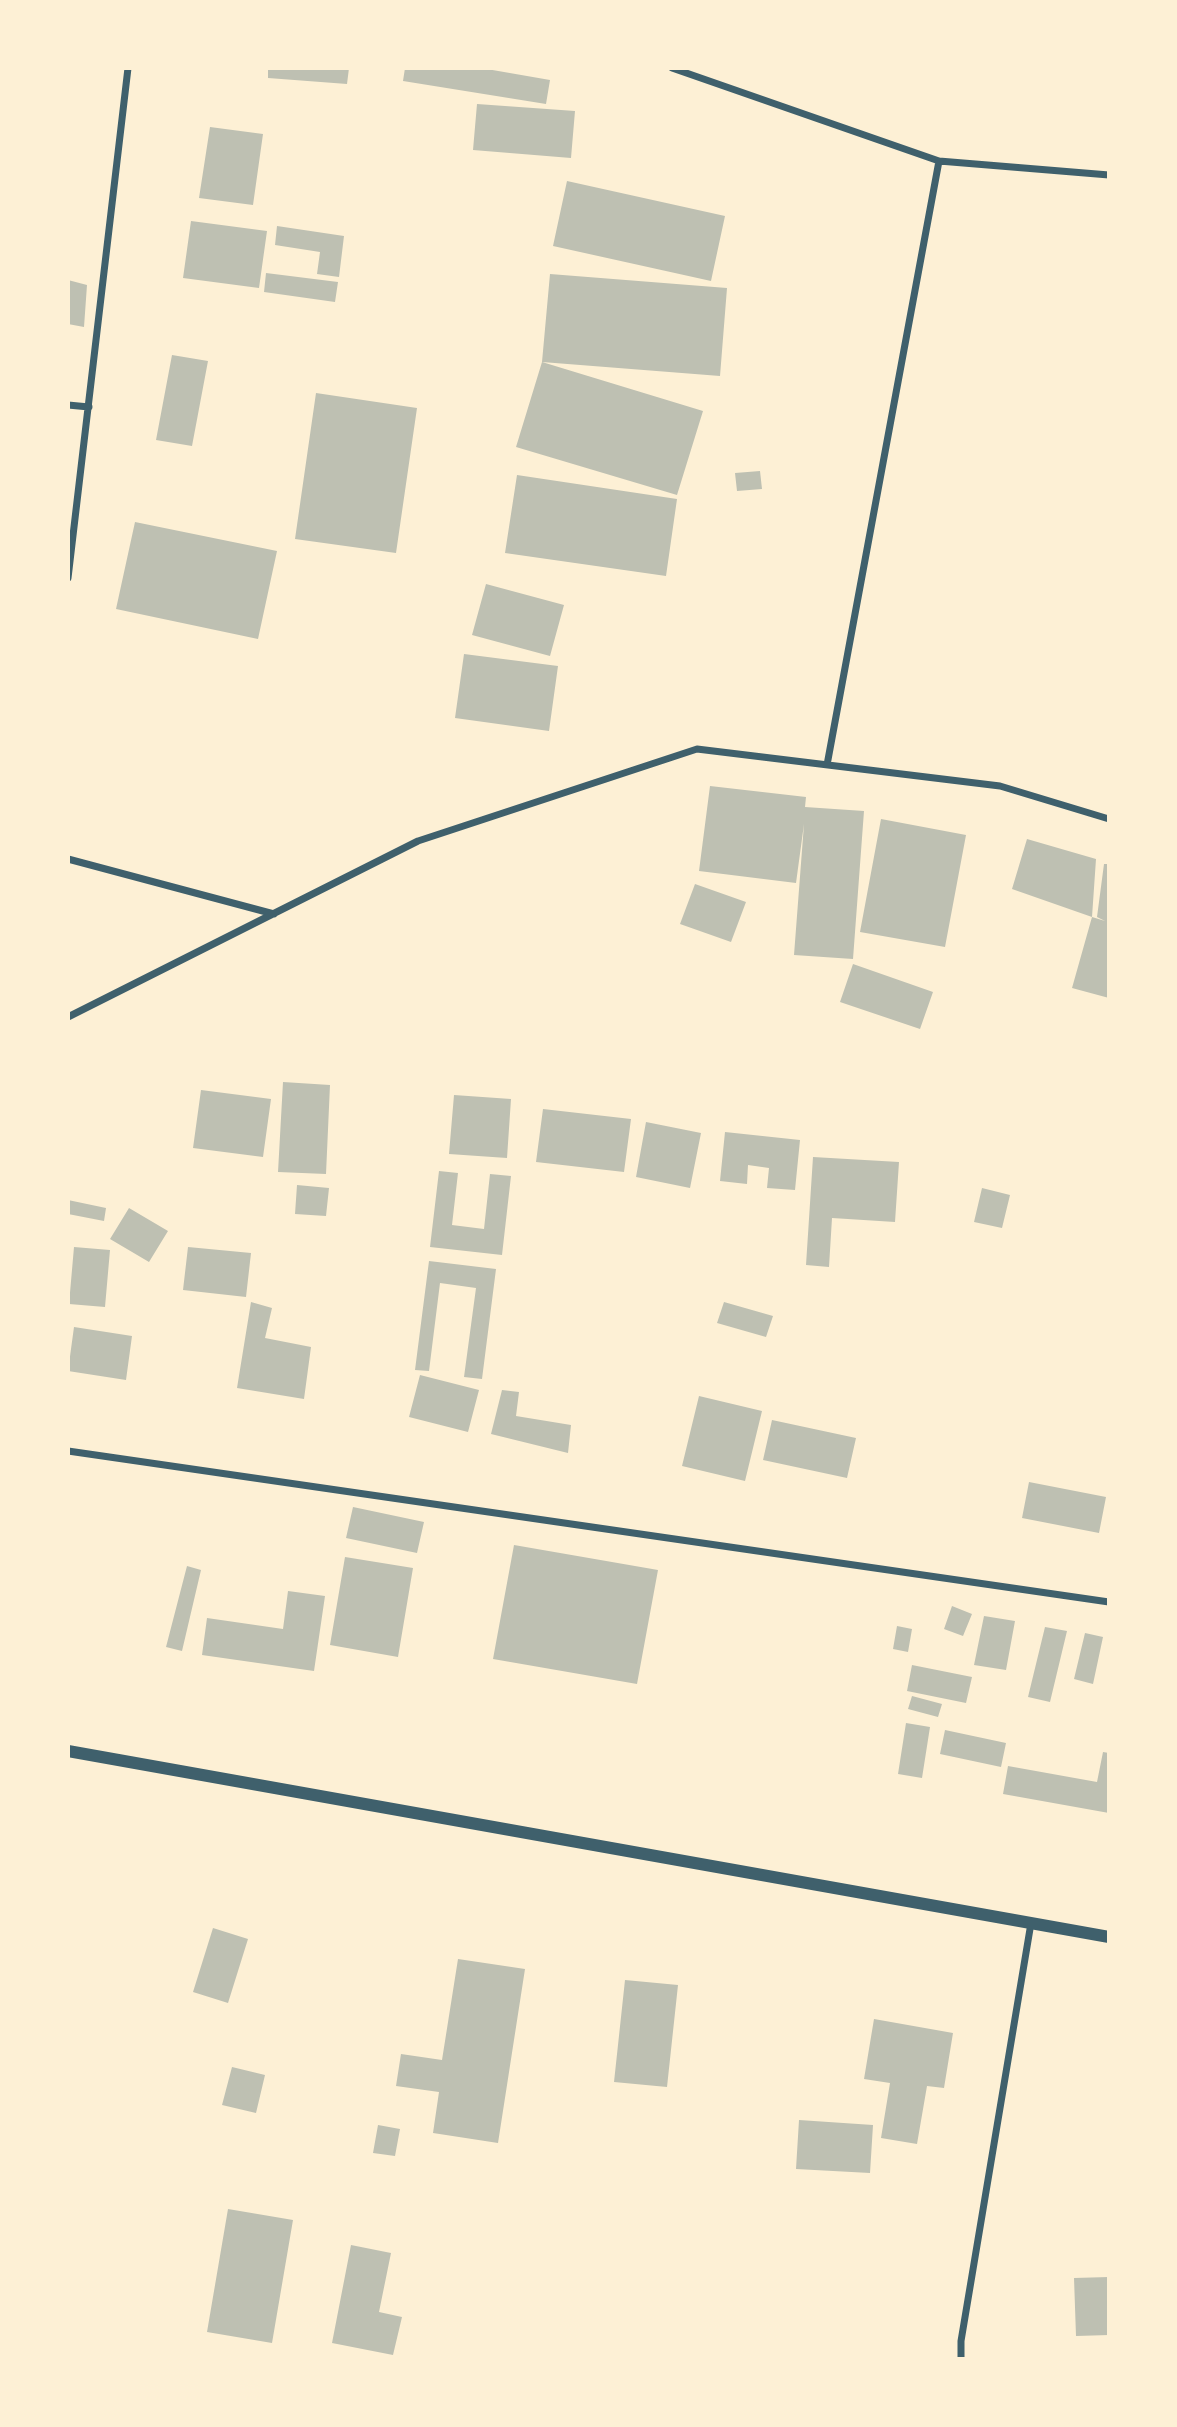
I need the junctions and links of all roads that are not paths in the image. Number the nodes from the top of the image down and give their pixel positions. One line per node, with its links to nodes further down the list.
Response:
1 (128, 68): 6 (street)
2 (673, 68): 3 (street)
3 (939, 161): 4 (street); 8 (street)
4 (1109, 175)
5 (68, 405): 6 (street)
6 (89, 407): 7 (street)
7 (68, 578)
8 (827, 765): 9 (street); 11 (street)
9 (1109, 819)
10 (68, 859): 11 (street)
11 (274, 914): 12 (street)
12 (68, 1017)
13 (68, 1451): 14 (street)
14 (1109, 1602)
15 (68, 1751): 16 (street)
16 (1031, 1923): 17 (street); 18 (street)
17 (1109, 1937)
18 (961, 2359)

